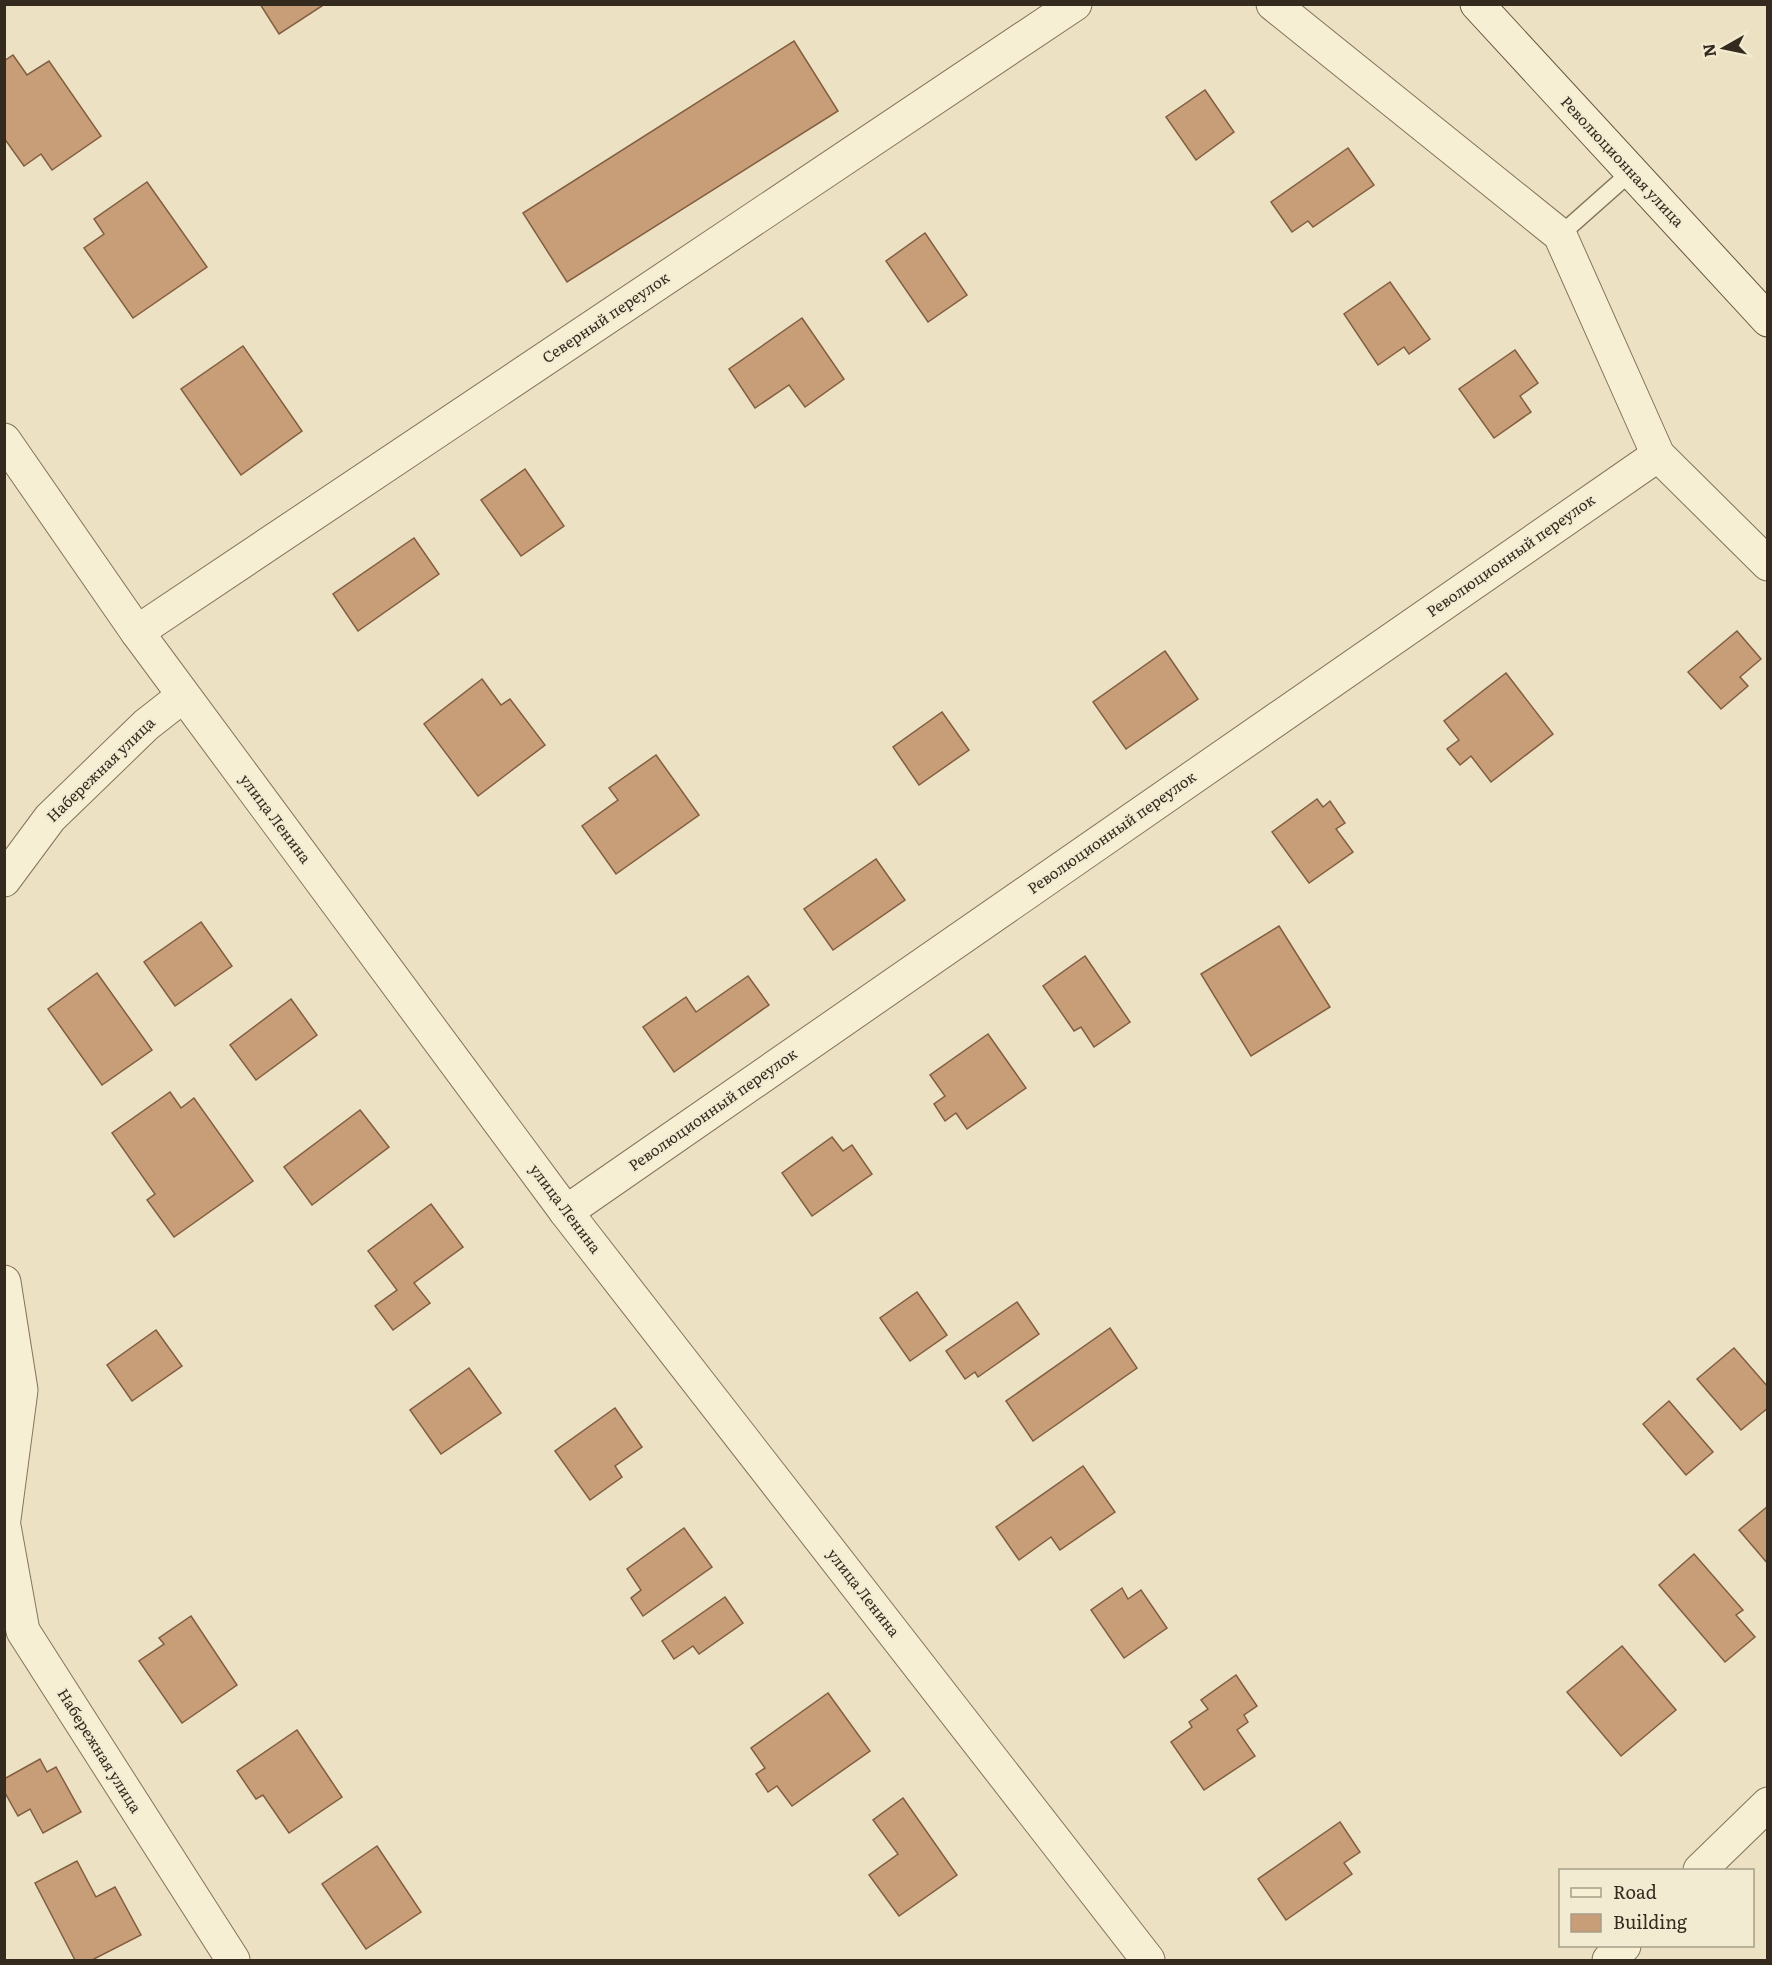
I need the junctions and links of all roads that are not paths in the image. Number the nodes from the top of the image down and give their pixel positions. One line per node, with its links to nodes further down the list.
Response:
1 (1075, 4): 10 (street, Северный переулок)
2 (1273, 4): 5 (street)
3 (1477, 4): 4 (street, Революционная улица)
4 (1631, 172): 5 (lane); 6 (street, Революционная улица)
5 (1560, 235): 8 (street)
6 (1767, 320)
7 (4, 440): 10 (street, улица Ленина)
8 (1658, 455): 9 (street); 13 (street, Революционный переулок)
9 (1767, 564)
10 (137, 632): 11 (street, улица Ленина)
11 (183, 696): 12 (street, Набережная улица); 13 (street, улица Ленина)
12 (4, 880)
13 (567, 1212): 22 (street, улица Ленина)
14 (4, 1282): 15 (street)
15 (11, 1418): 16 (street)
16 (4, 1519)
17 (4, 1526): 21 (street, Набережная улица)
18 (1767, 1804): 19 (street)
19 (1701, 1869)
20 (1623, 1947): 23 (street)
21 (233, 1960)
22 (1148, 1960)
23 (1609, 1960)

